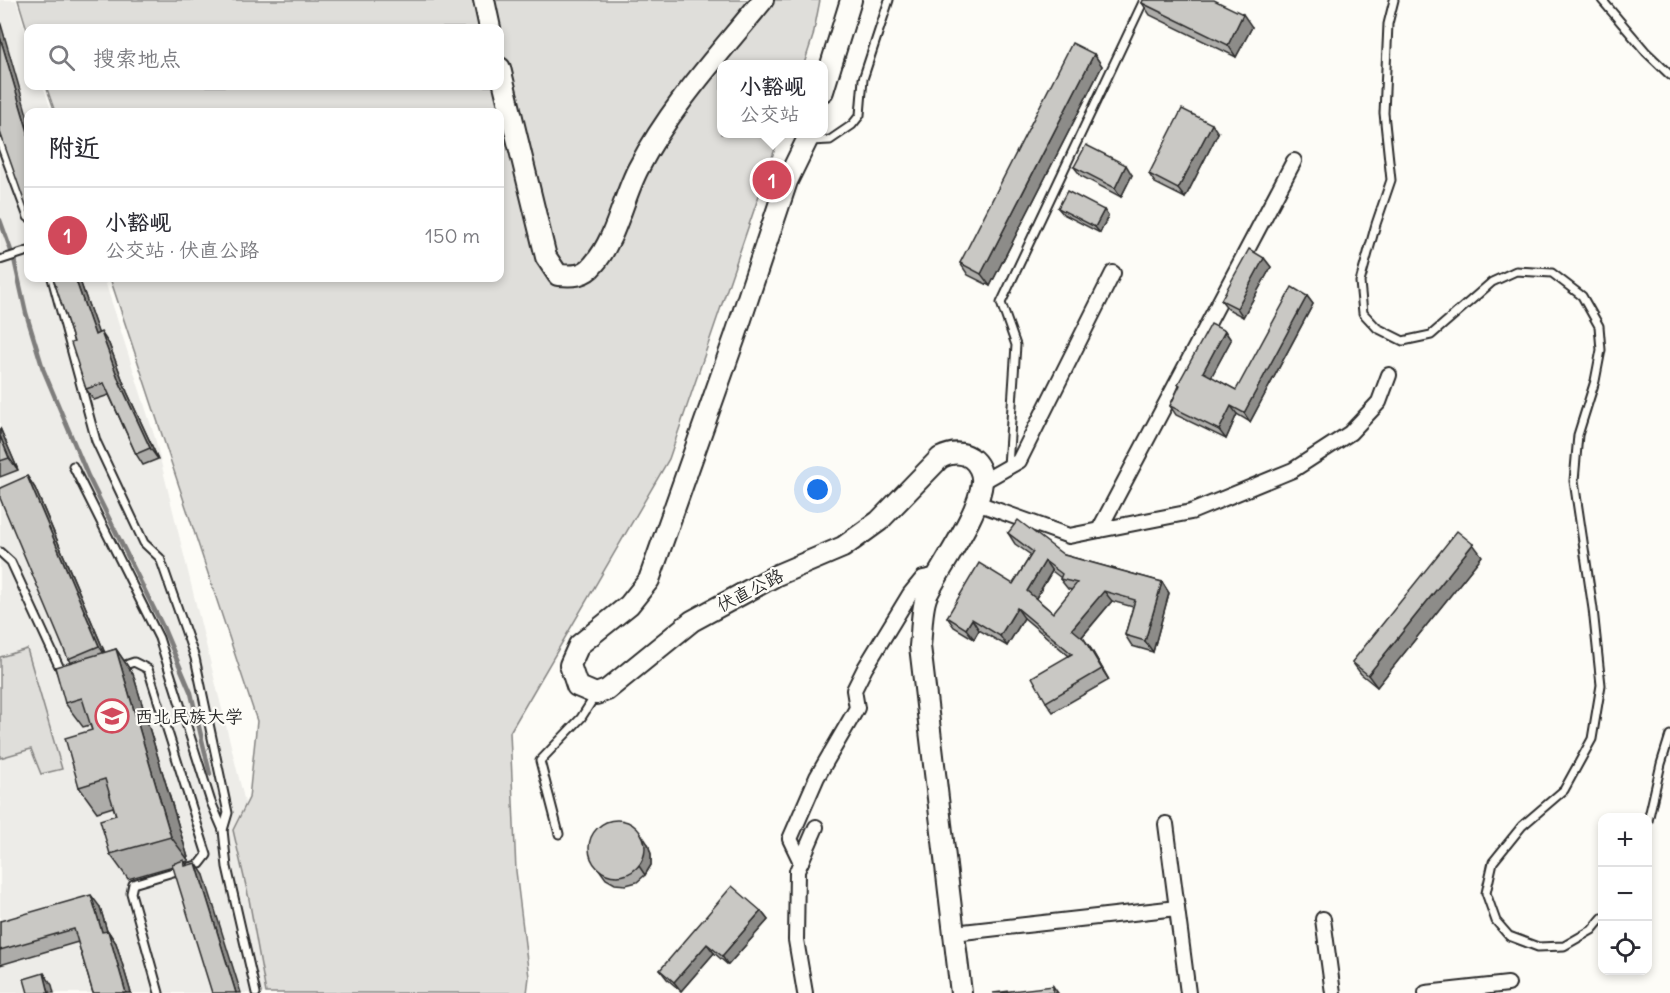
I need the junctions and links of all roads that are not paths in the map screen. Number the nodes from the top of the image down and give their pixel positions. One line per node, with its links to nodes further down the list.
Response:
1 (483, 0): 8 (main road)
2 (763, 0): 11 (main road)
3 (851, 0): 9 (main road)
4 (889, 0): 13 (lane)
5 (1144, 0): 23 (lane)
6 (1394, 0): 41 (lane)
7 (1602, 0): 10 (lane)
8 (489, 24)
9 (828, 75)
10 (1670, 75)
11 (504, 84)
12 (808, 138): 31 (main road)
13 (816, 138)
14 (0, 142): 16 (lane)
15 (1294, 161): 26 (street)
16 (24, 206)
17 (24, 252): 18 (lane)
18 (3, 259)
19 (1113, 273): 23 (street)
20 (53, 282): 36 (lane)
21 (1389, 375): 26 (street)
22 (73, 466): 36 (lane)
23 (1008, 467): 24 (street)
24 (982, 482): 25 (main road); 31 (main road, 伏直公路)
25 (977, 503): 26 (street); 28 (main road)
26 (1099, 530)
27 (0, 552): 30 (lane)
28 (938, 576): 38 (street); 42 (main road)
29 (112, 669): 44 (lane)
30 (67, 684)
31 (596, 694): 37 (lane)
32 (1670, 735): 33 (lane)
33 (1649, 813)
34 (1166, 824): 39 (street)
35 (816, 827): 38 (street)
36 (223, 830): 45 (lane)
37 (559, 834)
38 (801, 862): 46 (street)
39 (1177, 908): 42 (street); 48 (street)
40 (1323, 919): 49 (street)
41 (1600, 921)
42 (954, 933): 47 (main road)
43 (1508, 984): 50 (street)
44 (159, 993)
45 (256, 993)
46 (806, 993)
47 (961, 993)
48 (1188, 993)
49 (1333, 993)
50 (1426, 993)

